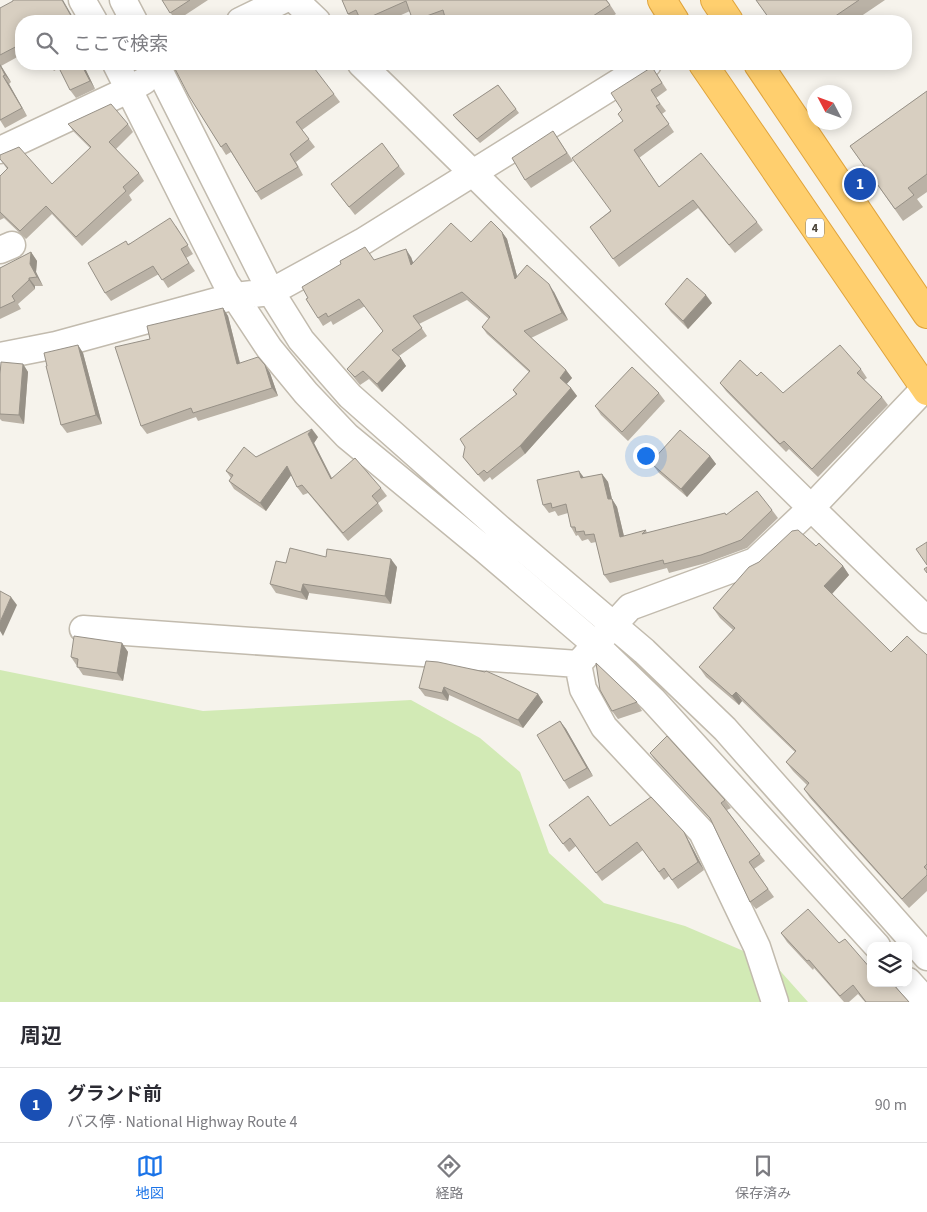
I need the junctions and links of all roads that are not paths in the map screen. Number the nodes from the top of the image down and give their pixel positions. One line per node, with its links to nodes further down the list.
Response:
1 (82, 0): 7 (street)
2 (123, 0): 8 (street)
3 (283, 0): 9 (street)
4 (295, 0): 10 (street)
5 (662, 0): 11 (highway)
6 (715, 0): 12 (highway)
7 (91, 15)
8 (131, 15)
9 (252, 15)
10 (311, 15)
11 (671, 15)
12 (725, 15)
13 (119, 70): 20 (street)
14 (158, 70): 20 (street)
15 (166, 70): 23 (street)
16 (367, 70): 22 (street)
17 (638, 70): 22 (street)
18 (707, 70): 27 (highway, 4)
19 (762, 70): 25 (highway)
20 (130, 90): 21 (street); 24 (street)
21 (0, 150)
22 (475, 173): 23 (street); 28 (street)
23 (271, 292): 24 (street); 31 (street)
24 (235, 296): 26 (street); 31 (street)
25 (927, 314)
26 (0, 356)
27 (926, 390): 28 (street)
28 (810, 509): 29 (street); 31 (street)
29 (927, 620)
30 (83, 629): 31 (street)
31 (595, 644): 32 (street); 33 (street); 35 (street)
32 (872, 942)
33 (924, 947)
34 (912, 985): 36 (street)
35 (775, 1002)
36 (927, 1002)

